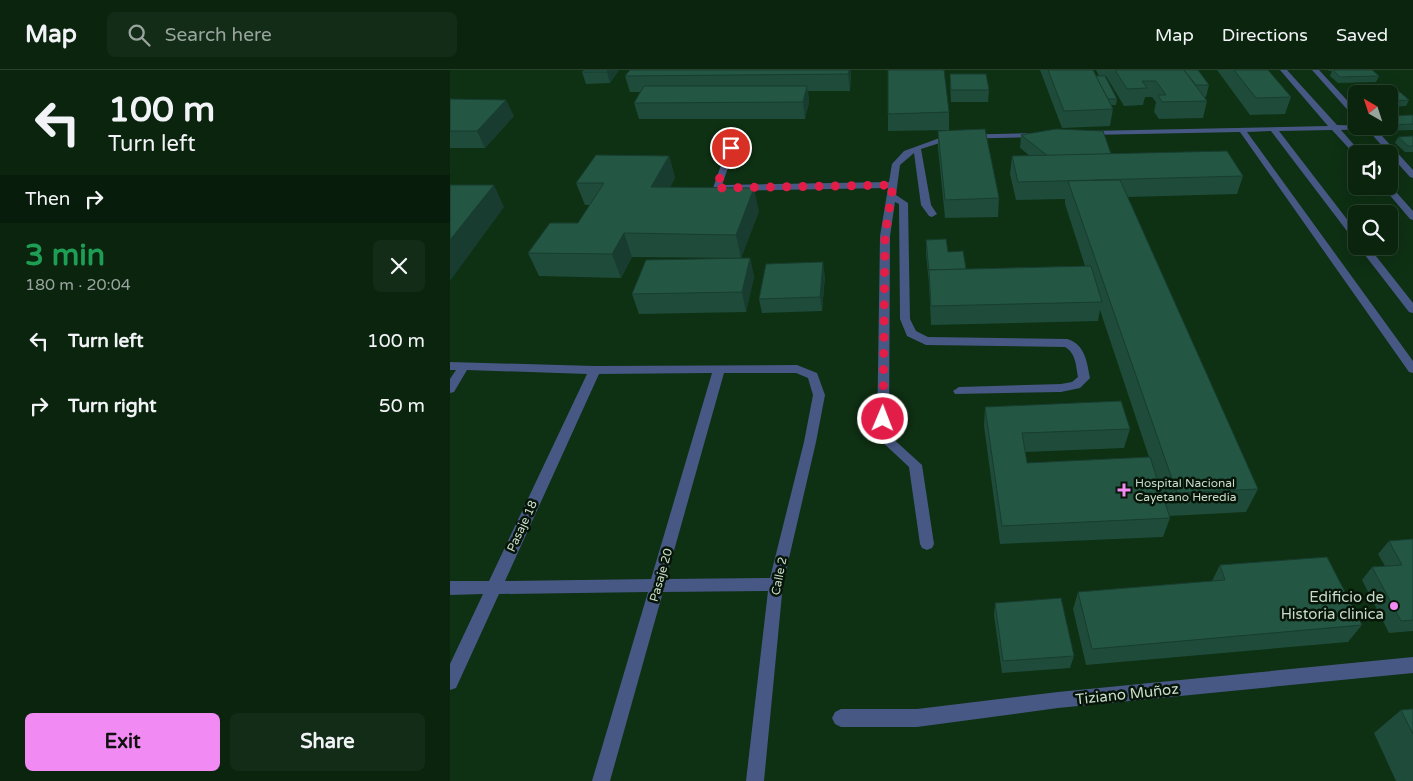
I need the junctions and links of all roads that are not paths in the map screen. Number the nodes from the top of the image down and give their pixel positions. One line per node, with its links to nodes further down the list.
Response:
1 (1283, 70): 4 (street)
2 (1315, 70): 3 (street)
3 (1348, 105)
4 (1335, 127): 5 (street); 6 (street); 11 (street)
5 (1348, 127)
6 (1273, 129): 7 (street); 19 (street)
7 (1242, 130): 9 (street); 25 (street)
8 (1048, 134): 13 (street)
9 (1077, 134)
10 (1376, 135): 14 (street)
11 (1350, 145)
12 (731, 148): 15 (street)
13 (918, 148): 15 (street); 17 (street)
14 (1413, 175)
15 (892, 190): 28 (street); 29 (street)
16 (1394, 195): 18 (street)
17 (932, 214)
18 (1413, 218)
19 (1348, 227)
20 (1370, 255): 21 (street)
21 (1413, 310)
22 (450, 366): 23 (street)
23 (464, 366): 26 (street); 27 (street)
24 (719, 369): 26 (street); 30 (street, Calle 2); 31 (street, Pasaje 20)
25 (1413, 369)
26 (595, 370): 33 (street, Pasaje 18)
27 (450, 389)
28 (959, 391)
29 (927, 544)
30 (776, 584): 31 (street); 38 (street, Calle 2)
31 (658, 586): 33 (street); 37 (street, Pasaje 20)
32 (450, 588): 33 (street)
33 (494, 588): 35 (street, Pasaje 18)
34 (1413, 665): 36 (street, Tiziano Muñoz)
35 (450, 682)
36 (841, 718)
37 (601, 781)
38 (755, 781)

